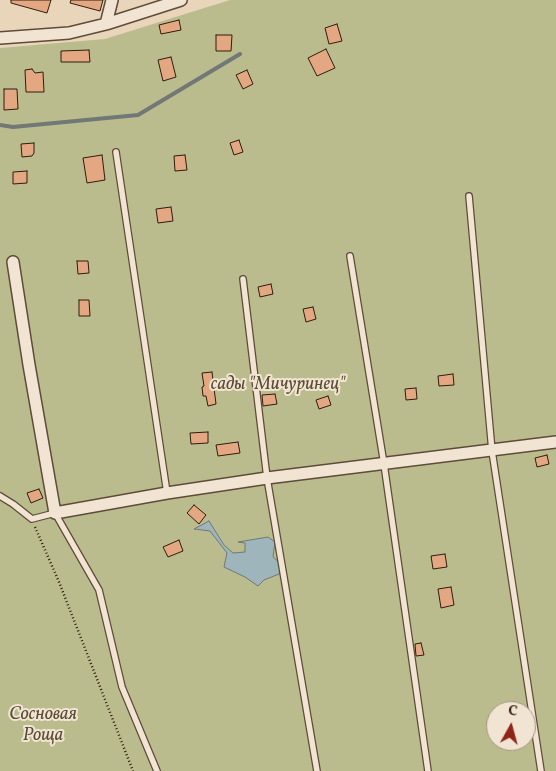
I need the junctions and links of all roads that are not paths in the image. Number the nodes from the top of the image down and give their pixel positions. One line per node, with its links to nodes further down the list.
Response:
1 (112, 0): 3 (street)
2 (180, 0): 3 (street)
3 (106, 24): 4 (street)
4 (0, 38)
5 (116, 152): 14 (lane)
6 (469, 196): 11 (lane)
7 (350, 256): 12 (lane)
8 (13, 262): 16 (street)
9 (242, 279): 13 (lane)
10 (556, 442): 11 (street)
11 (492, 451): 12 (street); 20 (lane)
12 (384, 464): 13 (street); 19 (lane)
13 (267, 478): 14 (street); 18 (lane)
14 (167, 493): 16 (street)
15 (0, 496): 16 (lane)
16 (55, 513): 17 (lane)
17 (157, 771)
18 (317, 771)
19 (428, 771)
20 (541, 771)

